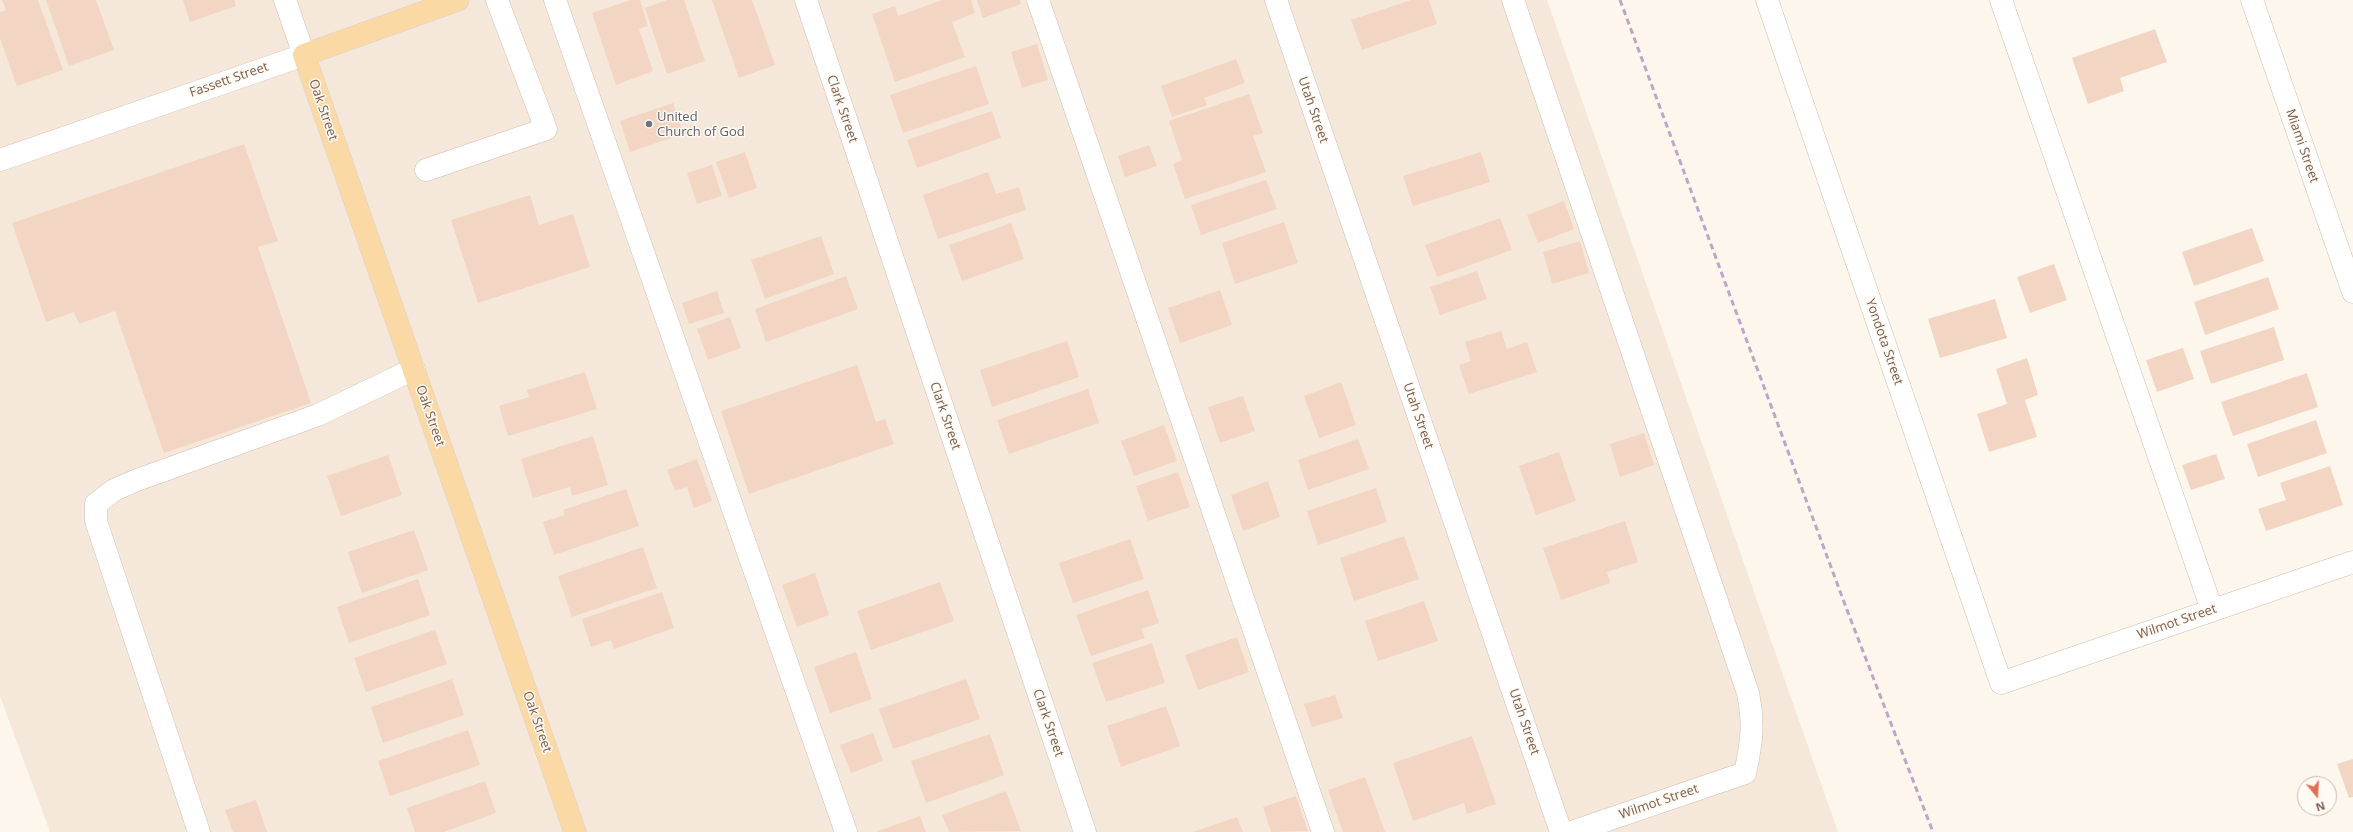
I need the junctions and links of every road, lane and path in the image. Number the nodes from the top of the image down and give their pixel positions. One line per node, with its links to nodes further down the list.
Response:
1 (284, 0): 12 (street, Oak Street)
2 (458, 0): 12 (main road, Fassett Street)
3 (498, 0): 14 (street)
4 (555, 0): 22 (street)
5 (806, 0): 23 (street, Clark Street)
6 (1038, 0): 24 (street)
7 (1276, 0): 25 (street, Utah Street)
8 (1513, 0): 26 (street, Wilmot Street)
9 (1767, 0): 19 (street, Yondota Street)
10 (2001, 0): 18 (street)
11 (2252, 0): 15 (street, Miami Street)
12 (304, 55): 13 (street, Fassett Street); 16 (main road, Oak Street)
13 (0, 160)
14 (426, 170)
15 (2353, 292)
16 (414, 369): 20 (street); 21 (main road, Oak Street)
17 (2353, 562): 18 (street, Wilmot Street)
18 (2212, 610): 19 (street, Wilmot Street)
19 (2001, 683)
20 (199, 832)
21 (575, 832)
22 (846, 832)
23 (1085, 832)
24 (1323, 832)
25 (1561, 832)
26 (1572, 832)

